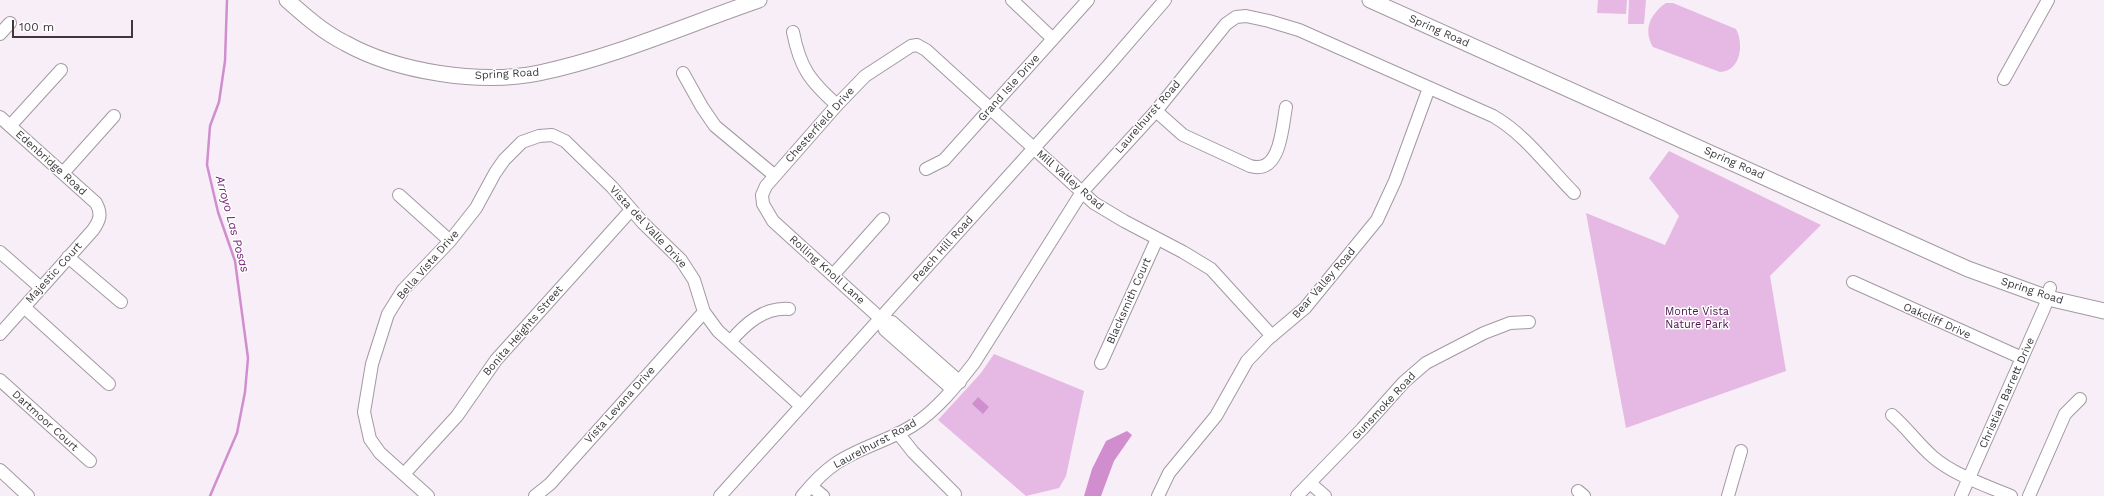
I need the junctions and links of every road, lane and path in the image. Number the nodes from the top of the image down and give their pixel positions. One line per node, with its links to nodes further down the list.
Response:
1 (287, 0): 4 (main road, Spring Road)
2 (296, 0): 3 (main road, Spring Road)
3 (741, 0)
4 (759, 0)
5 (1012, 0): 14 (street)
6 (1088, 0): 14 (street, Grand Isle Drive)
7 (1165, 0): 27 (street, Peach Hill Road)
8 (1370, 0): 46 (main road, Spring Road)
9 (1393, 0): 46 (main road, Spring Road)
10 (2048, 0): 18 (street)
11 (10, 23): 13 (street)
12 (793, 32): 20 (street)
13 (0, 34)
14 (1053, 39): 22 (street, Grand Isle Drive)
15 (911, 46): 20 (street, Chesterfield Drive); 22 (street, Mill Valley Road)
16 (61, 70): 26 (street)
17 (683, 73): 31 (street)
18 (2004, 79)
19 (1429, 88): 23 (street, Laurelhurst Road); 33 (street, Laurelhurst Road); 56 (street, Bear Valley Road)
20 (837, 105): 31 (street, Chesterfield Drive)
21 (1286, 107): 23 (street)
22 (990, 108): 27 (street, Mill Valley Road); 29 (street, Grand Isle Drive)
23 (1156, 111): 32 (street, Laurelhurst Road)
24 (114, 116): 30 (street)
25 (0, 117): 26 (street, Edenbridge Road)
26 (10, 126): 30 (street, Edenbridge Road)
27 (1034, 148): 32 (street, Mill Valley Road); 53 (street, Peach Hill Road)
28 (504, 160): 36 (street, Vista del Valle Drive); 40 (street, Bella Vista Drive)
29 (926, 169)
30 (63, 173): 35 (street, Edenbridge Road)
31 (774, 175): 38 (street, Chesterfield Drive)
32 (1082, 192): 39 (street, Mill Valley Road); 62 (street, Laurelhurst Road)
33 (1574, 193)
34 (399, 195): 40 (street)
35 (100, 210): 42 (street, Majestic Court)
36 (631, 210): 52 (street, Vista del Valle Drive); 70 (street, Bonita Heights Street)
37 (883, 219): 43 (street)
38 (773, 221): 43 (street, Rolling Knoll Lane)
39 (1157, 239): 56 (street, Mill Valley Road); 59 (street, Blacksmith Court)
40 (450, 241): 70 (street, Bella Vista Drive)
41 (0, 252): 45 (street)
42 (68, 257): 45 (street, Majestic Court); 48 (street)
43 (833, 275): 53 (street, Rolling Knoll Lane)
44 (1853, 282): 58 (street, Oakcliff Drive)
45 (41, 288): 49 (street, Majestic Court)
46 (2049, 293): 47 (main road, Spring Road); 51 (main road, Spring Road); 58 (street, Christian Barrett Drive)
47 (2104, 301)
48 (121, 302)
49 (24, 307): 55 (street, Majestic Court); 61 (street)
50 (788, 308): 57 (street)
51 (2104, 311)
52 (704, 312): 57 (street, Vista del Valle Drive); 77 (street, Vista Levana Drive)
53 (881, 319): 62 (street, Rolling Knoll Lane); 64 (street, Peach Hill Road)
54 (1529, 322): 72 (street, Gunsmoke Road)
55 (0, 334)
56 (1272, 336): 81 (street, Bear Valley Road)
57 (730, 342): 64 (street, Vista del Valle Drive)
58 (2022, 358): 71 (street, Christian Barrett Drive)
59 (1101, 363)
60 (0, 380): 68 (street, Dartmoor Court)
61 (109, 384)
62 (956, 386): 66 (street, Laurelhurst Road)
63 (2080, 399): 87 (street)
64 (801, 406): 78 (street, Peach Hill Road)
65 (1892, 415): 71 (street)
66 (898, 433): 73 (street, Laurelhurst Road); 74 (street)
67 (1741, 451): 84 (street)
68 (90, 461)
69 (0, 470): 75 (street)
70 (404, 474): 76 (street, Bella Vista Drive)
71 (1969, 478): 85 (street, Christian Barrett Drive); 86 (street)
72 (1310, 483): 82 (street, Gunsmoke Road); 83 (street)
73 (811, 486): 79 (street, Laurelhurst Road); 80 (street)
74 (955, 494)
75 (28, 496)
76 (428, 496)
77 (535, 496)
78 (720, 496)
79 (802, 496)
80 (822, 496)
81 (1158, 496)
82 (1297, 496)
83 (1325, 496)
84 (1728, 496)
85 (1961, 496)
86 (2011, 496)
87 (2029, 496)

